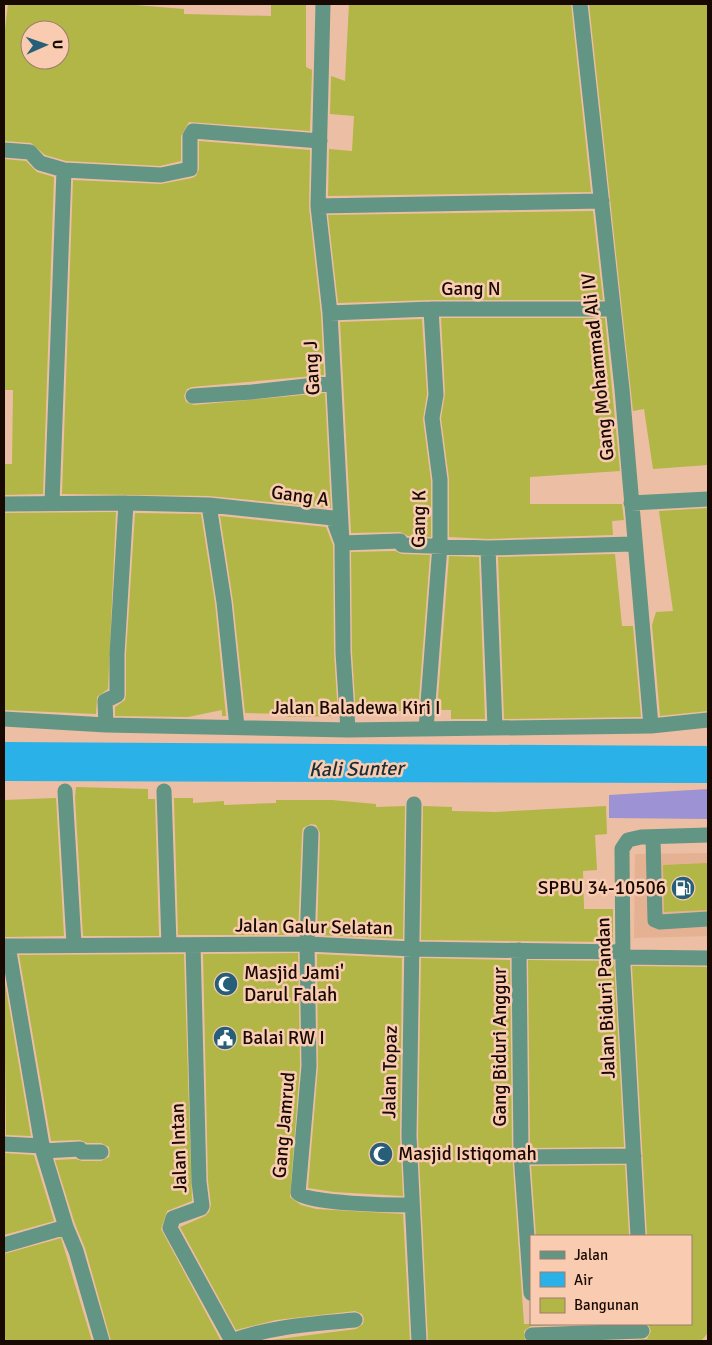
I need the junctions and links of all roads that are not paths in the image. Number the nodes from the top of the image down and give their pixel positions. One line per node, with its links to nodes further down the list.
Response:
1 (323, 4): 3 (street, Gang J)
2 (580, 4): 6 (street, Gang Mohammad Ali IV)
3 (320, 141): 5 (street); 7 (street, Gang J)
4 (4, 150): 5 (street)
5 (64, 170): 14 (street)
6 (602, 201): 7 (street); 9 (street, Gang Mohammad Ali IV)
7 (318, 206): 10 (street, Gang J)
8 (431, 309): 9 (street, Gang N); 10 (street, Gang N); 21 (street, Gang K)
9 (613, 309): 16 (street, Gang Mohammad Ali IV)
10 (330, 313): 11 (street, Gang J)
11 (333, 383): 12 (street); 19 (street, Gang J)
12 (192, 396)
13 (708, 499): 16 (street)
14 (52, 503): 15 (street, Gang A); 17 (street, Gang A)
15 (126, 503): 18 (street, Gang A); 25 (street)
16 (630, 503): 20 (street, Gang Mohammad Ali IV)
17 (4, 504)
18 (209, 506): 19 (street, Gang A); 27 (street)
19 (342, 543): 21 (street); 30 (street, Gang J)
20 (634, 544): 22 (street); 26 (street, Gang Mohammad Ali IV)
21 (440, 545): 22 (street); 29 (street, Gang K)
22 (488, 548): 28 (street)
23 (4, 719): 25 (street, Jalan Baladewa Kiri I)
24 (708, 720): 26 (street, Jalan Baladewa Kiri I)
25 (106, 725): 27 (street, Jalan Baladewa Kiri I)
26 (651, 726): 28 (street, Jalan Baladewa Kiri I)
27 (237, 727): 30 (street, Jalan Baladewa Kiri I)
28 (495, 728): 29 (street, Jalan Baladewa Kiri I)
29 (426, 729): 30 (street, Jalan Baladewa Kiri I)
30 (348, 730)
31 (65, 790): 38 (street)
32 (164, 791): 40 (street)
33 (414, 804): 43 (street, Jalan Topaz)
34 (311, 833): 39 (street)
35 (708, 835): 36 (street, Jalan Biduri Pandan)
36 (653, 837): 37 (street); 45 (street, Jalan Biduri Pandan)
37 (708, 919)
38 (74, 944): 40 (street, Jalan Galur Selatan); 42 (street, Jalan Galur Selatan)
39 (307, 944): 41 (street, Jalan Galur Selatan); 43 (street, Jalan Galur Selatan); 52 (street, Gang Jamrud)
40 (169, 945): 41 (street, Jalan Galur Selatan)
41 (193, 945): 61 (street, Jalan Intan)
42 (6, 946): 48 (street)
43 (413, 949): 44 (street, Jalan Galur Selatan); 52 (street, Jalan Topaz)
44 (519, 950): 45 (street, Jalan Galur Selatan); 51 (street, Gang Biduri Anggur)
45 (623, 955): 46 (street, Jalan Galur Selatan); 50 (street, Jalan Biduri Pandan)
46 (708, 958)
47 (4, 1144): 48 (street)
48 (43, 1148): 49 (street); 53 (street)
49 (101, 1152)
50 (634, 1156): 51 (street); 54 (street, Jalan Biduri Pandan)
51 (522, 1157): 56 (street, Gang Biduri Anggur)
52 (412, 1204): 62 (street, Jalan Topaz)
53 (66, 1227): 55 (street); 60 (street)
54 (638, 1235)
55 (4, 1245)
56 (530, 1278)
57 (355, 1320): 61 (street)
58 (642, 1332): 59 (street)
59 (532, 1333)
60 (102, 1341)
61 (232, 1341)
62 (419, 1341)

